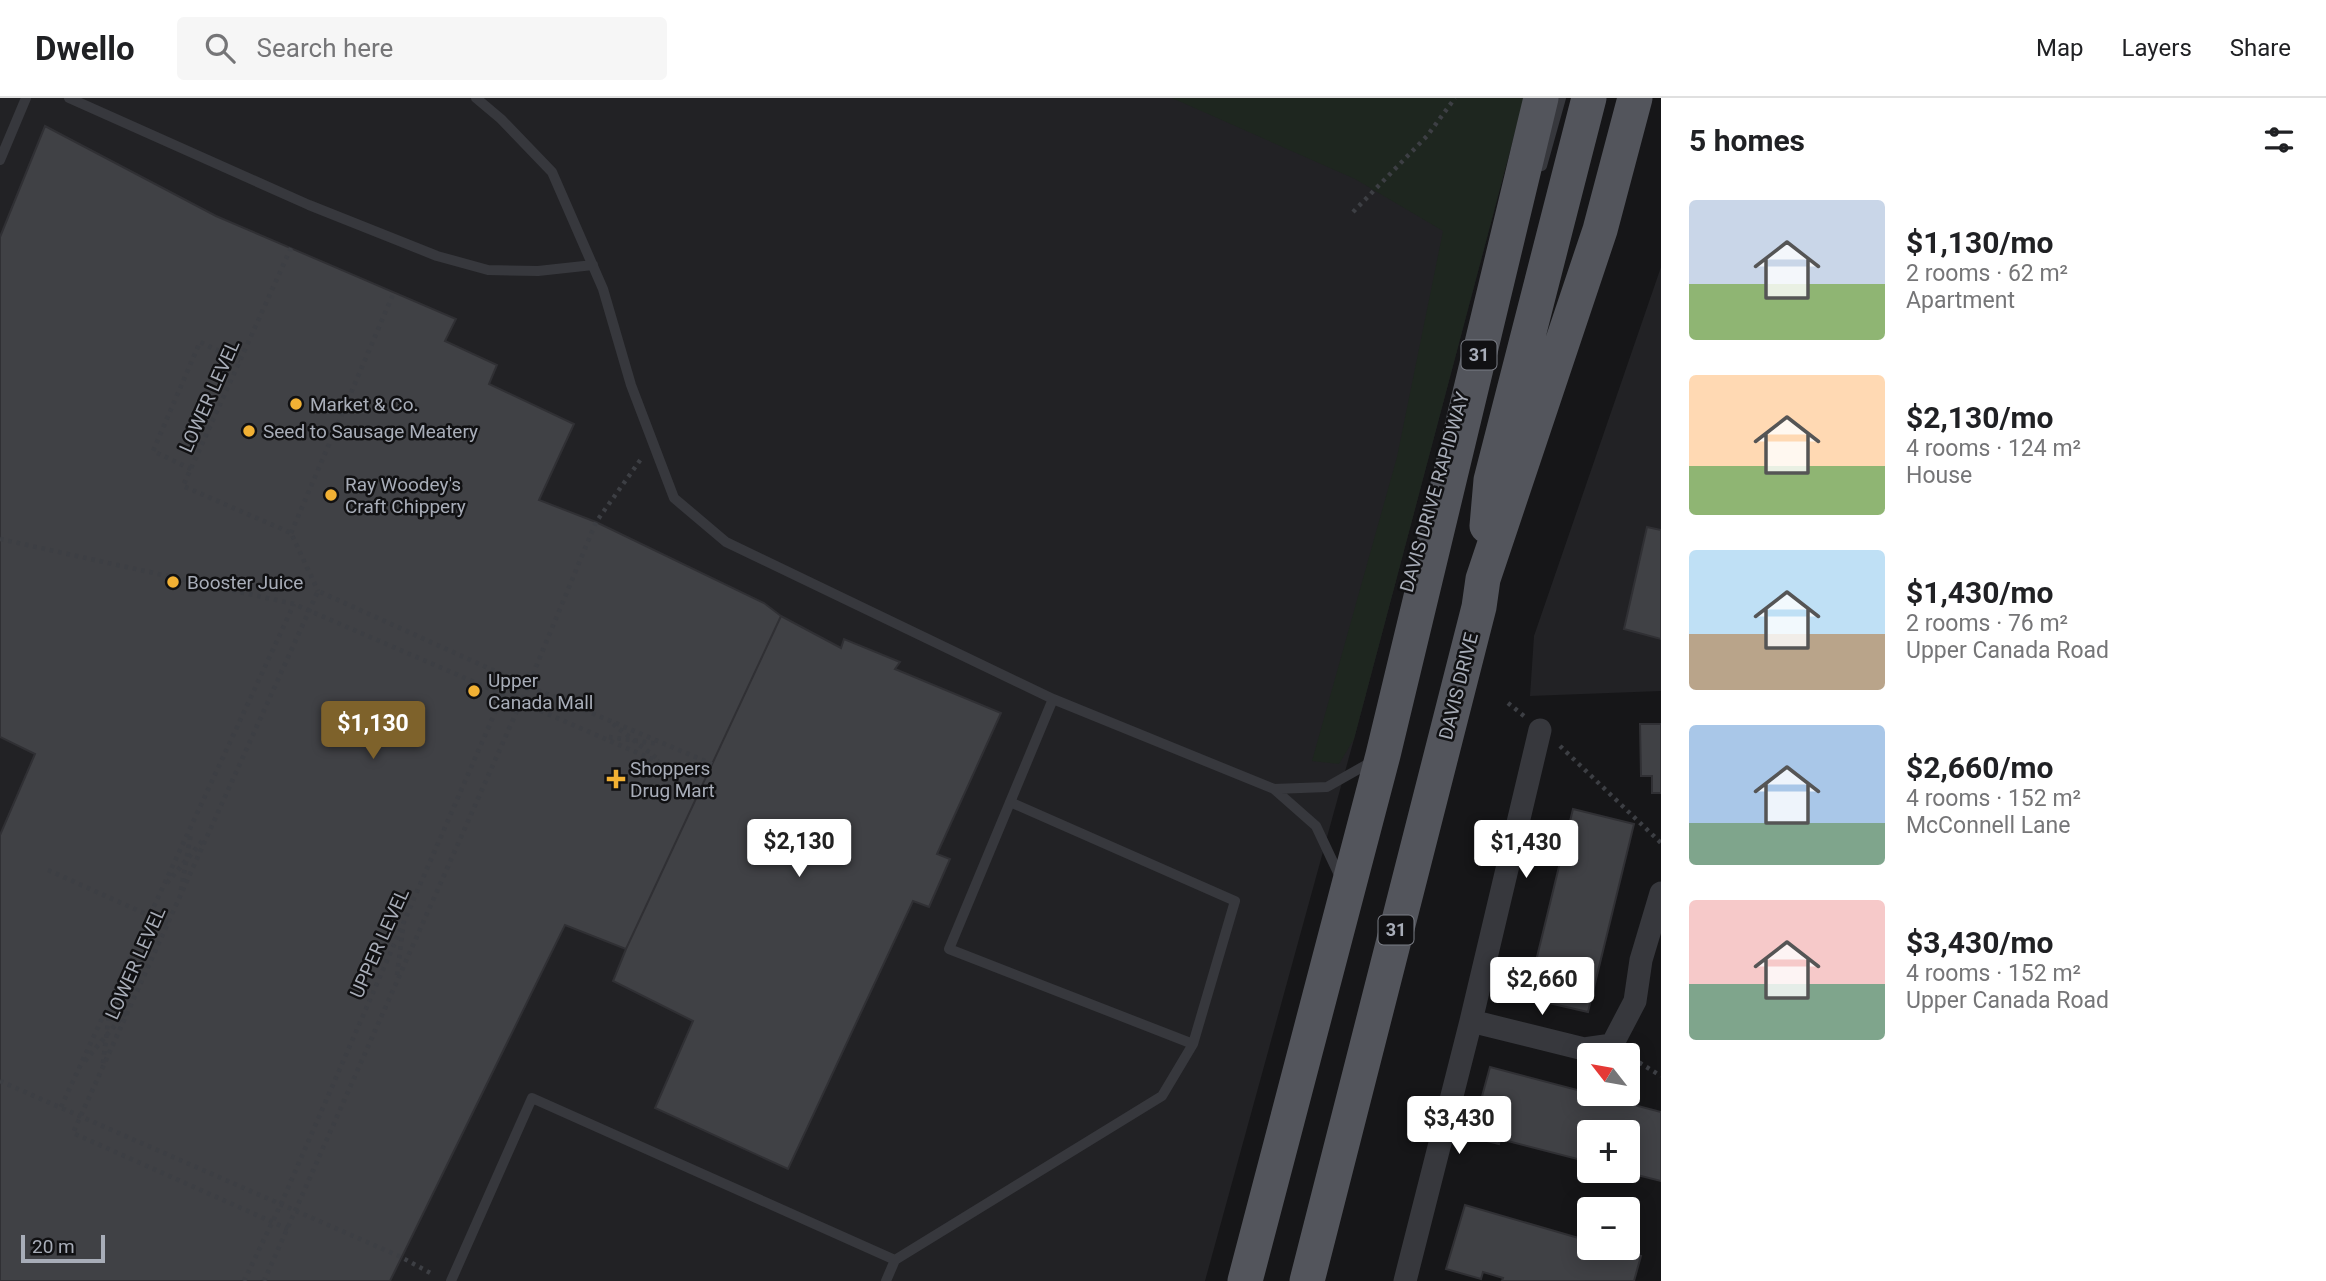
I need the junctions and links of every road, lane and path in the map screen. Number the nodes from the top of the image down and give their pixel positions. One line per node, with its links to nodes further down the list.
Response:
1 (26, 98): 9 (lane)
2 (69, 98): 13 (lane)
3 (476, 98): 13 (lane)
4 (1455, 98): 11 (path)
5 (1541, 98): 26 (main road, 31)
6 (1561, 98): 10 (lane)
7 (1589, 98): 23 (main road)
8 (1635, 98): 20 (main road, DAVIS DRIVE / 31)
9 (0, 160)
10 (1539, 177)
11 (1353, 212)
12 (291, 248): 16 (path, LOWER LEVEL)
13 (593, 265): 18 (lane)
14 (394, 292): 21 (path)
15 (1499, 322): 26 (lane, DAVIS DRIVE RAPIDWAY)
16 (240, 361): 19 (path, LOWER LEVEL); 19 (path)
17 (1530, 402): 20 (lane)
18 (653, 441): 27 (path); 29 (lane)
19 (191, 469): 21 (path, LOWER LEVEL)
20 (1503, 521): 23 (main road, DAVIS DRIVE / 31)
21 (291, 533): 24 (path)
22 (0, 539): 25 (path)
23 (1483, 579): 73 (main road, DAVIS DRIVE / 31)
24 (318, 591): 27 (path); 42 (path, LOWER LEVEL)
25 (294, 604): 28 (path); 41 (path)
26 (1419, 611): 35 (main road, 31)
27 (528, 686): 31 (path); 51 (path)
28 (503, 694): 33 (path); 49 (path, UPPER LEVEL)
29 (1053, 699): 39 (lane); 40 (lane)
30 (1508, 703): 32 (path)
31 (607, 719): 34 (path); 37 (path)
32 (1540, 730): 43 (path); 54 (street)
33 (601, 736): 34 (path); 37 (path)
34 (667, 745): 36 (path)
35 (1383, 755): 39 (lane); 46 (main road, 31)
36 (712, 764)
37 (665, 765): 38 (path)
38 (698, 779)
39 (1274, 789): 46 (lane)
40 (1010, 802): 56 (lane); 56 (lane)
41 (192, 825): 45 (path); 48 (path)
42 (208, 835): 45 (path); 48 (path, LOWER LEVEL)
43 (1661, 843)
44 (48, 870): 50 (path)
45 (162, 889): 52 (path)
46 (1347, 892): 72 (main road, 31)
47 (1661, 893): 55 (street)
48 (180, 898): 50 (path, LOWER LEVEL)
49 (404, 922): 51 (path); 64 (path, UPPER LEVEL)
50 (168, 925): 53 (path, LOWER LEVEL)
51 (396, 983): 65 (path)
52 (111, 1000): 59 (path); 60 (path)
53 (130, 1007): 59 (path); 60 (path, LOWER LEVEL)
54 (1471, 1021): 57 (street); 74 (street)
55 (1613, 1043)
56 (1193, 1044): 66 (lane)
57 (1577, 1047)
58 (1640, 1063): 61 (path)
59 (80, 1066): 63 (path)
60 (102, 1071): 65 (path, LOWER LEVEL)
61 (1661, 1076)
62 (0, 1081): 63 (path)
63 (61, 1107): 64 (path)
64 (281, 1204): 67 (path, UPPER LEVEL); 69 (path)
65 (288, 1229): 68 (path)
66 (895, 1261): 70 (lane); 71 (lane)
67 (244, 1281)
68 (264, 1281)
69 (446, 1281)
70 (451, 1281)
71 (886, 1281)
72 (1245, 1281)
73 (1307, 1281)
74 (1405, 1281)

